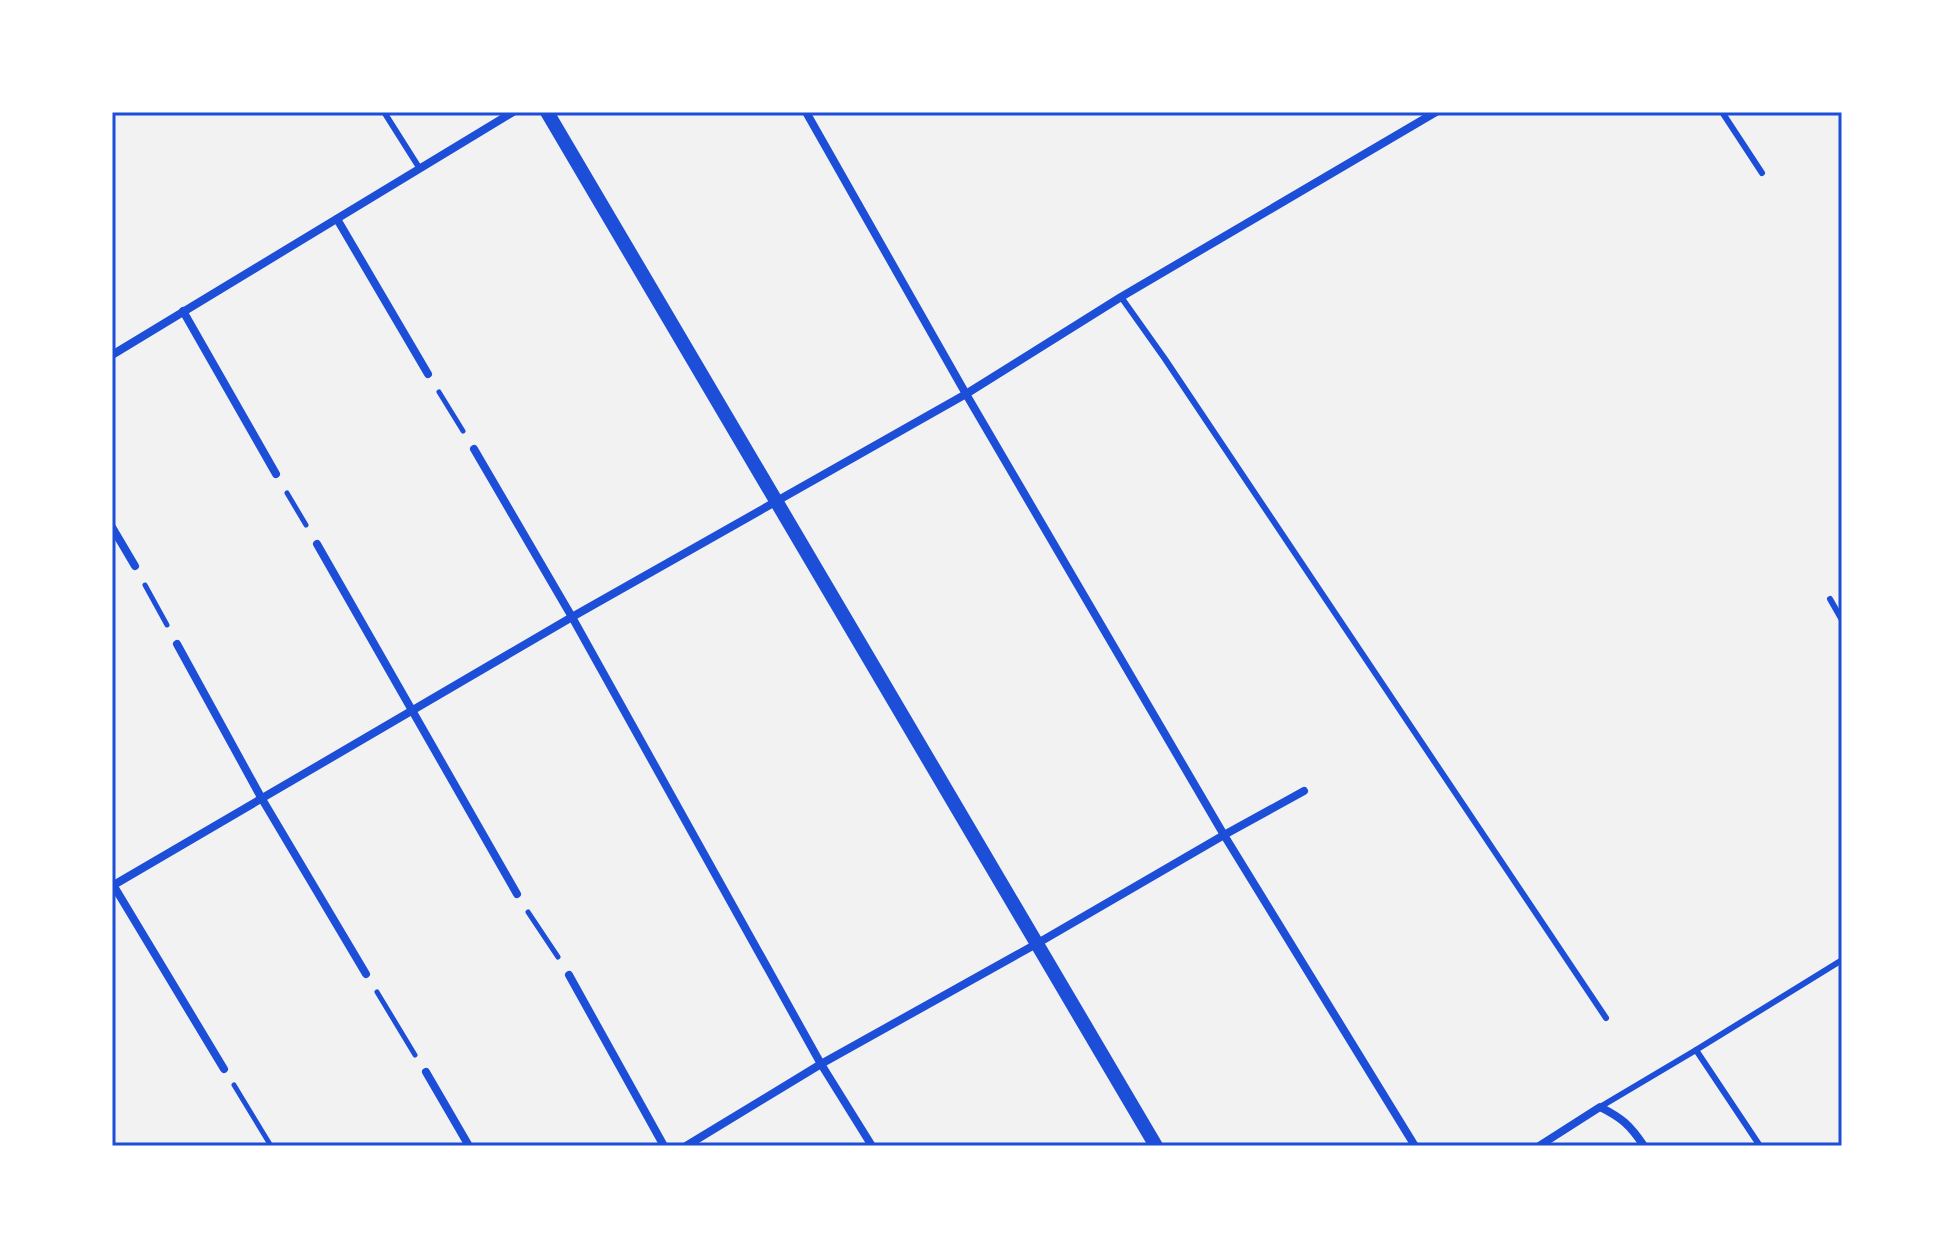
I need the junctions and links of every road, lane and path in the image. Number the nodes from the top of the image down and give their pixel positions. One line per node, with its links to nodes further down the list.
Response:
1 (384, 112): 7 (lane)
2 (513, 112): 7 (street)
3 (547, 112): 17 (street)
4 (806, 112): 14 (street)
5 (1436, 112): 10 (street)
6 (1722, 112): 8 (lane)
7 (420, 169): 9 (street)
8 (1762, 173)
9 (337, 219): 11 (street); 13 (street)
10 (1121, 297): 14 (street); 35 (lane)
11 (183, 311): 12 (street); 16 (street)
12 (112, 355)
13 (428, 374): 15 (path)
14 (966, 394): 17 (street); 28 (street)
15 (474, 449): 22 (street)
16 (276, 474): 19 (path)
17 (777, 501): 22 (street); 31 (street)
18 (112, 527): 20 (street)
19 (317, 544): 25 (street)
20 (135, 566): 24 (path)
21 (1830, 599): 23 (lane)
22 (572, 617): 25 (street); 37 (street)
23 (1842, 620)
24 (177, 644): 27 (street)
25 (412, 709): 27 (street); 30 (street)
26 (1304, 791): 28 (street)
27 (262, 799): 29 (street); 33 (street)
28 (1224, 835): 31 (street); 47 (street)
29 (112, 884): 38 (street)
30 (517, 894): 34 (path)
31 (1038, 943): 37 (street); 46 (street)
32 (1842, 960): 36 (lane)
33 (366, 974): 39 (path)
34 (569, 975): 43 (street)
35 (1606, 1018)
36 (1696, 1050): 40 (lane); 50 (lane)
37 (821, 1064): 44 (street); 45 (street)
38 (224, 1069): 41 (path)
39 (426, 1072): 42 (street)
40 (1600, 1107): 48 (street); 49 (street)
41 (271, 1146)
42 (469, 1146)
43 (664, 1146)
44 (686, 1146)
45 (872, 1146)
46 (1156, 1146)
47 (1415, 1146)
48 (1539, 1146)
49 (1644, 1146)
50 (1760, 1146)

